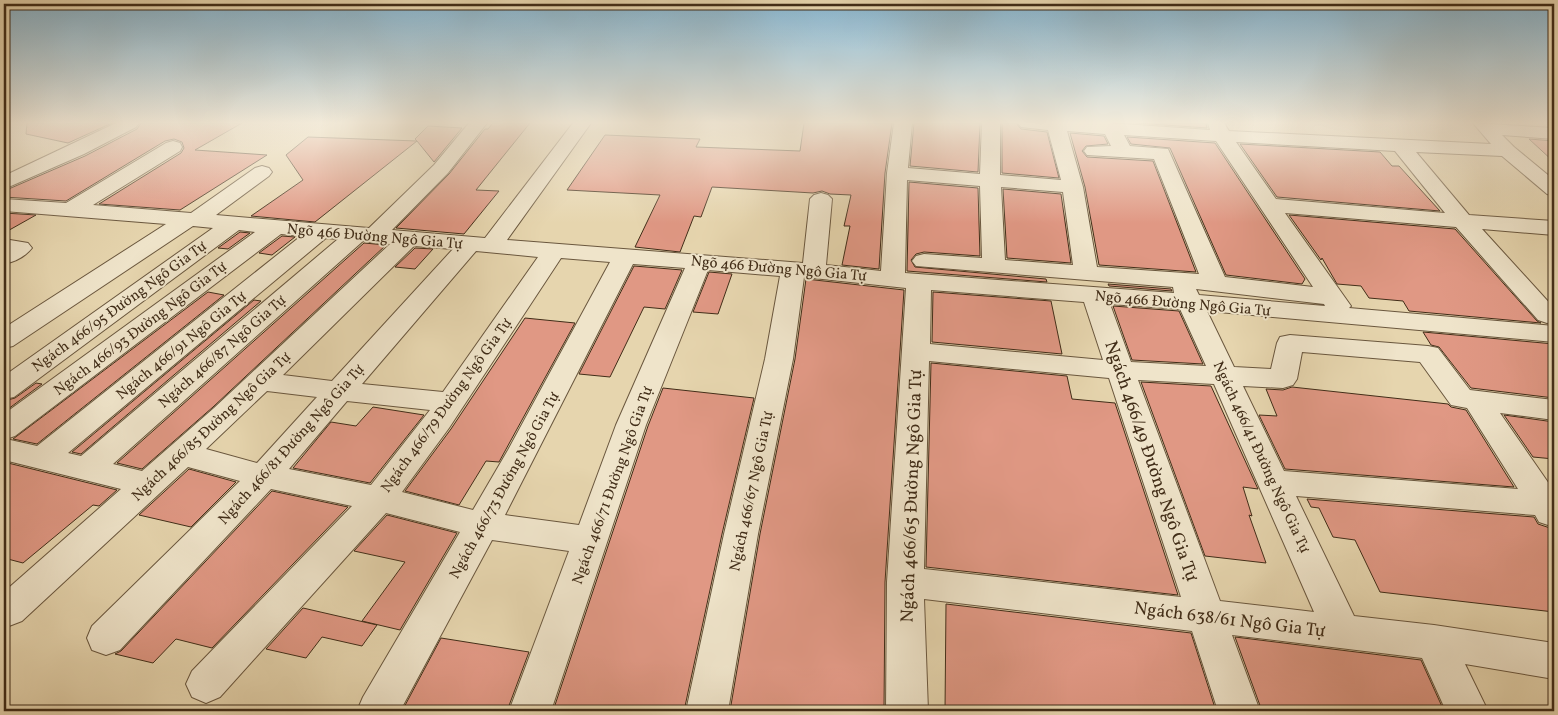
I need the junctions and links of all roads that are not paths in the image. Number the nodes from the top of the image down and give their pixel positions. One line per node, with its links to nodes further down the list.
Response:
1 (63, 156): 15 (street)
2 (158, 156): 21 (street)
3 (450, 156): 28 (street, Ngách 466/87 Ngô Gia Tự)
4 (554, 156): 30 (street, Ngách 466/81 Đường Ngô Gia Tự)
5 (899, 156): 13 (street, Ngách 466/65 Đường Ngô Gia Tự)
6 (990, 156): 14 (street)
7 (1065, 156): 16 (street, Ngách 466/49 Đường Ngô Gia Tự)
8 (1162, 156): 39 (street)
9 (1236, 156): 19 (street)
10 (1409, 156): 23 (street)
11 (1513, 156): 17 (street)
12 (262, 172): 22 (street)
13 (897, 173): 14 (street); 38 (street, Ngách 466/65 Đường Ngô Gia Tự)
14 (990, 181): 16 (street); 36 (street)
15 (4, 183)
16 (1073, 187): 40 (street, Ngách 466/49 Đường Ngô Gia Tự)
17 (1554, 190)
18 (820, 199): 37 (street, Ngách 466/67 Ngô Gia Tự)
19 (1269, 205): 23 (street); 42 (street)
20 (4, 206): 21 (street, Ngõ 466 Đường Ngô Gia Tự)
21 (69, 211): 22 (street, Ngõ 466 Đường Ngô Gia Tự)
22 (192, 219): 24 (street, Ngõ 466 Đường Ngô Gia Tự); 44 (street)
23 (1463, 221): 26 (street); 43 (street)
24 (235, 223): 25 (street, Ngõ 466 Đường Ngô Gia Tự); 49 (street, Ngách 466/95 Đường Ngô Gia Tự)
25 (275, 228): 27 (street, Ngõ 466 Đường Ngô Gia Tự); 54 (street, Ngách 466/93 Đường Ngô Gia Tự)
26 (1554, 228)
27 (321, 231): 28 (street, Ngõ 466 Đường Ngô Gia Tự); 57 (street, Ngách 466/91 Ngô Gia Tự)
28 (366, 234): 29 (street, Ngõ 466 Đường Ngô Gia Tự); 58 (street, Ngách 466/87 Ngô Gia Tự)
29 (409, 238): 30 (street, Ngõ 466 Đường Ngô Gia Tự); 48 (street, Ngách 466/85 Đường Ngô Gia Tự)
30 (481, 245): 32 (street, Ngõ 466 Đường Ngô Gia Tự); 50 (street, Ngách 466/81 Đường Ngô Gia Tự)
31 (4, 246): 34 (street)
32 (554, 251): 33 (street, Ngõ 466 Đường Ngô Gia Tự); 52 (street, Ngách 466/79 Đường Ngô Gia Tự)
33 (625, 256): 35 (street, Ngõ 466 Đường Ngô Gia Tự); 64 (street, Ngách 466/73 Đường Ngô Gia Tự)
34 (4, 257)
35 (700, 261): 37 (street, Ngõ 466 Đường Ngô Gia Tự); 65 (street, Ngách 466/71 Đường Ngô Gia Tự)
36 (994, 266): 38 (street); 40 (street)
37 (804, 270): 38 (street, Ngõ 466 Đường Ngô Gia Tự); 76 (street, Ngách 466/67 Ngô Gia Tự)
38 (912, 274): 40 (street, Ngõ 466 Đường Ngô Gia Tự); 45 (street, Ngách 466/65 Đường Ngô Gia Tự)
39 (1215, 283): 41 (street); 42 (street)
40 (1090, 285): 41 (street); 46 (street, Ngách 466/49 Đường Ngô Gia Tự)
41 (1185, 292): 42 (street, Ngõ 466 Đường Ngô Gia Tự); 47 (street, Ngách 466/41 Đường Ngô Gia Tự)
42 (1338, 307): 43 (street)
43 (1552, 322)
44 (4, 340)
45 (916, 350): 46 (street); 66 (street, Ngách 466/65 Đường Ngô Gia Tự)
46 (1120, 370): 47 (street); 68 (street, Ngách 466/49 Đường Ngô Gia Tự)
47 (1225, 377): 51 (street); 60 (street, Ngách 466/41 Đường Ngô Gia Tự)
48 (260, 381): 50 (street); 56 (street, Ngách 466/85 Đường Ngô Gia Tự)
49 (4, 390)
50 (340, 391): 52 (street); 59 (street, Ngách 466/81 Đường Ngô Gia Tự)
51 (1476, 400): 53 (street); 63 (street)
52 (451, 402): 62 (street, Ngách 466/79 Đường Ngô Gia Tự)
53 (1554, 410)
54 (4, 429)
55 (4, 449): 57 (street)
56 (182, 454): 59 (street); 61 (street, Ngách 466/85 Đường Ngô Gia Tự)
57 (41, 459): 58 (street)
58 (87, 469): 61 (street)
59 (264, 476): 62 (street); 70 (street, Ngách 466/81 Đường Ngô Gia Tự)
60 (1274, 482): 63 (street); 69 (street, Ngách 466/41 Đường Ngô Gia Tự)
61 (148, 484): 67 (street, Ngách 466/85 Đường Ngô Gia Tự)
62 (379, 498): 64 (street); 73 (street, Ngách 466/79 Đường Ngô Gia Tự)
63 (1551, 508)
64 (482, 525): 65 (street); 74 (street, Ngách 466/73 Đường Ngô Gia Tự)
65 (591, 540): 75 (street, Ngách 466/71 Đường Ngô Gia Tự)
66 (905, 582): 68 (street, Ngách 638/61 Ngô Gia Tự); 77 (street, Ngách 466/65 Đường Ngô Gia Tự)
67 (9, 610)
68 (1206, 616): 69 (street, Ngách 638/61 Ngô Gia Tự); 78 (street, Ngách 466/49 Đường Ngô Gia Tự)
69 (1343, 633): 71 (street, Ngách 638/61 Ngô Gia Tự)
70 (106, 638)
71 (1434, 642): 72 (street, Ngách 638/61 Ngô Gia Tự); 79 (street)
72 (1554, 661)
73 (206, 684)
74 (378, 711)
75 (530, 711)
76 (707, 711)
77 (908, 711)
78 (1240, 711)
79 (1467, 711)

